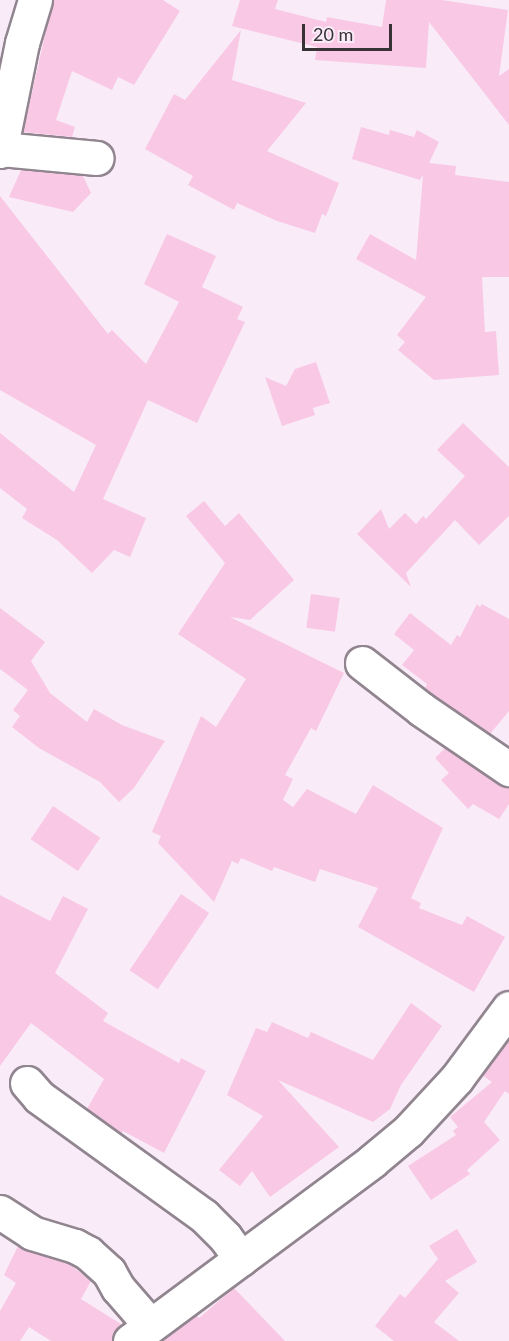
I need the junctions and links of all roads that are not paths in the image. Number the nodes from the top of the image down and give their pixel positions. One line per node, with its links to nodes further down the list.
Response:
1 (35, 0): 2 (street)
2 (0, 150): 3 (street)
3 (97, 158)
4 (362, 663): 5 (street)
5 (509, 769)
6 (509, 1008): 9 (street)
7 (27, 1083): 9 (street)
8 (0, 1212): 10 (street)
9 (241, 1259): 10 (street)
10 (140, 1333)

